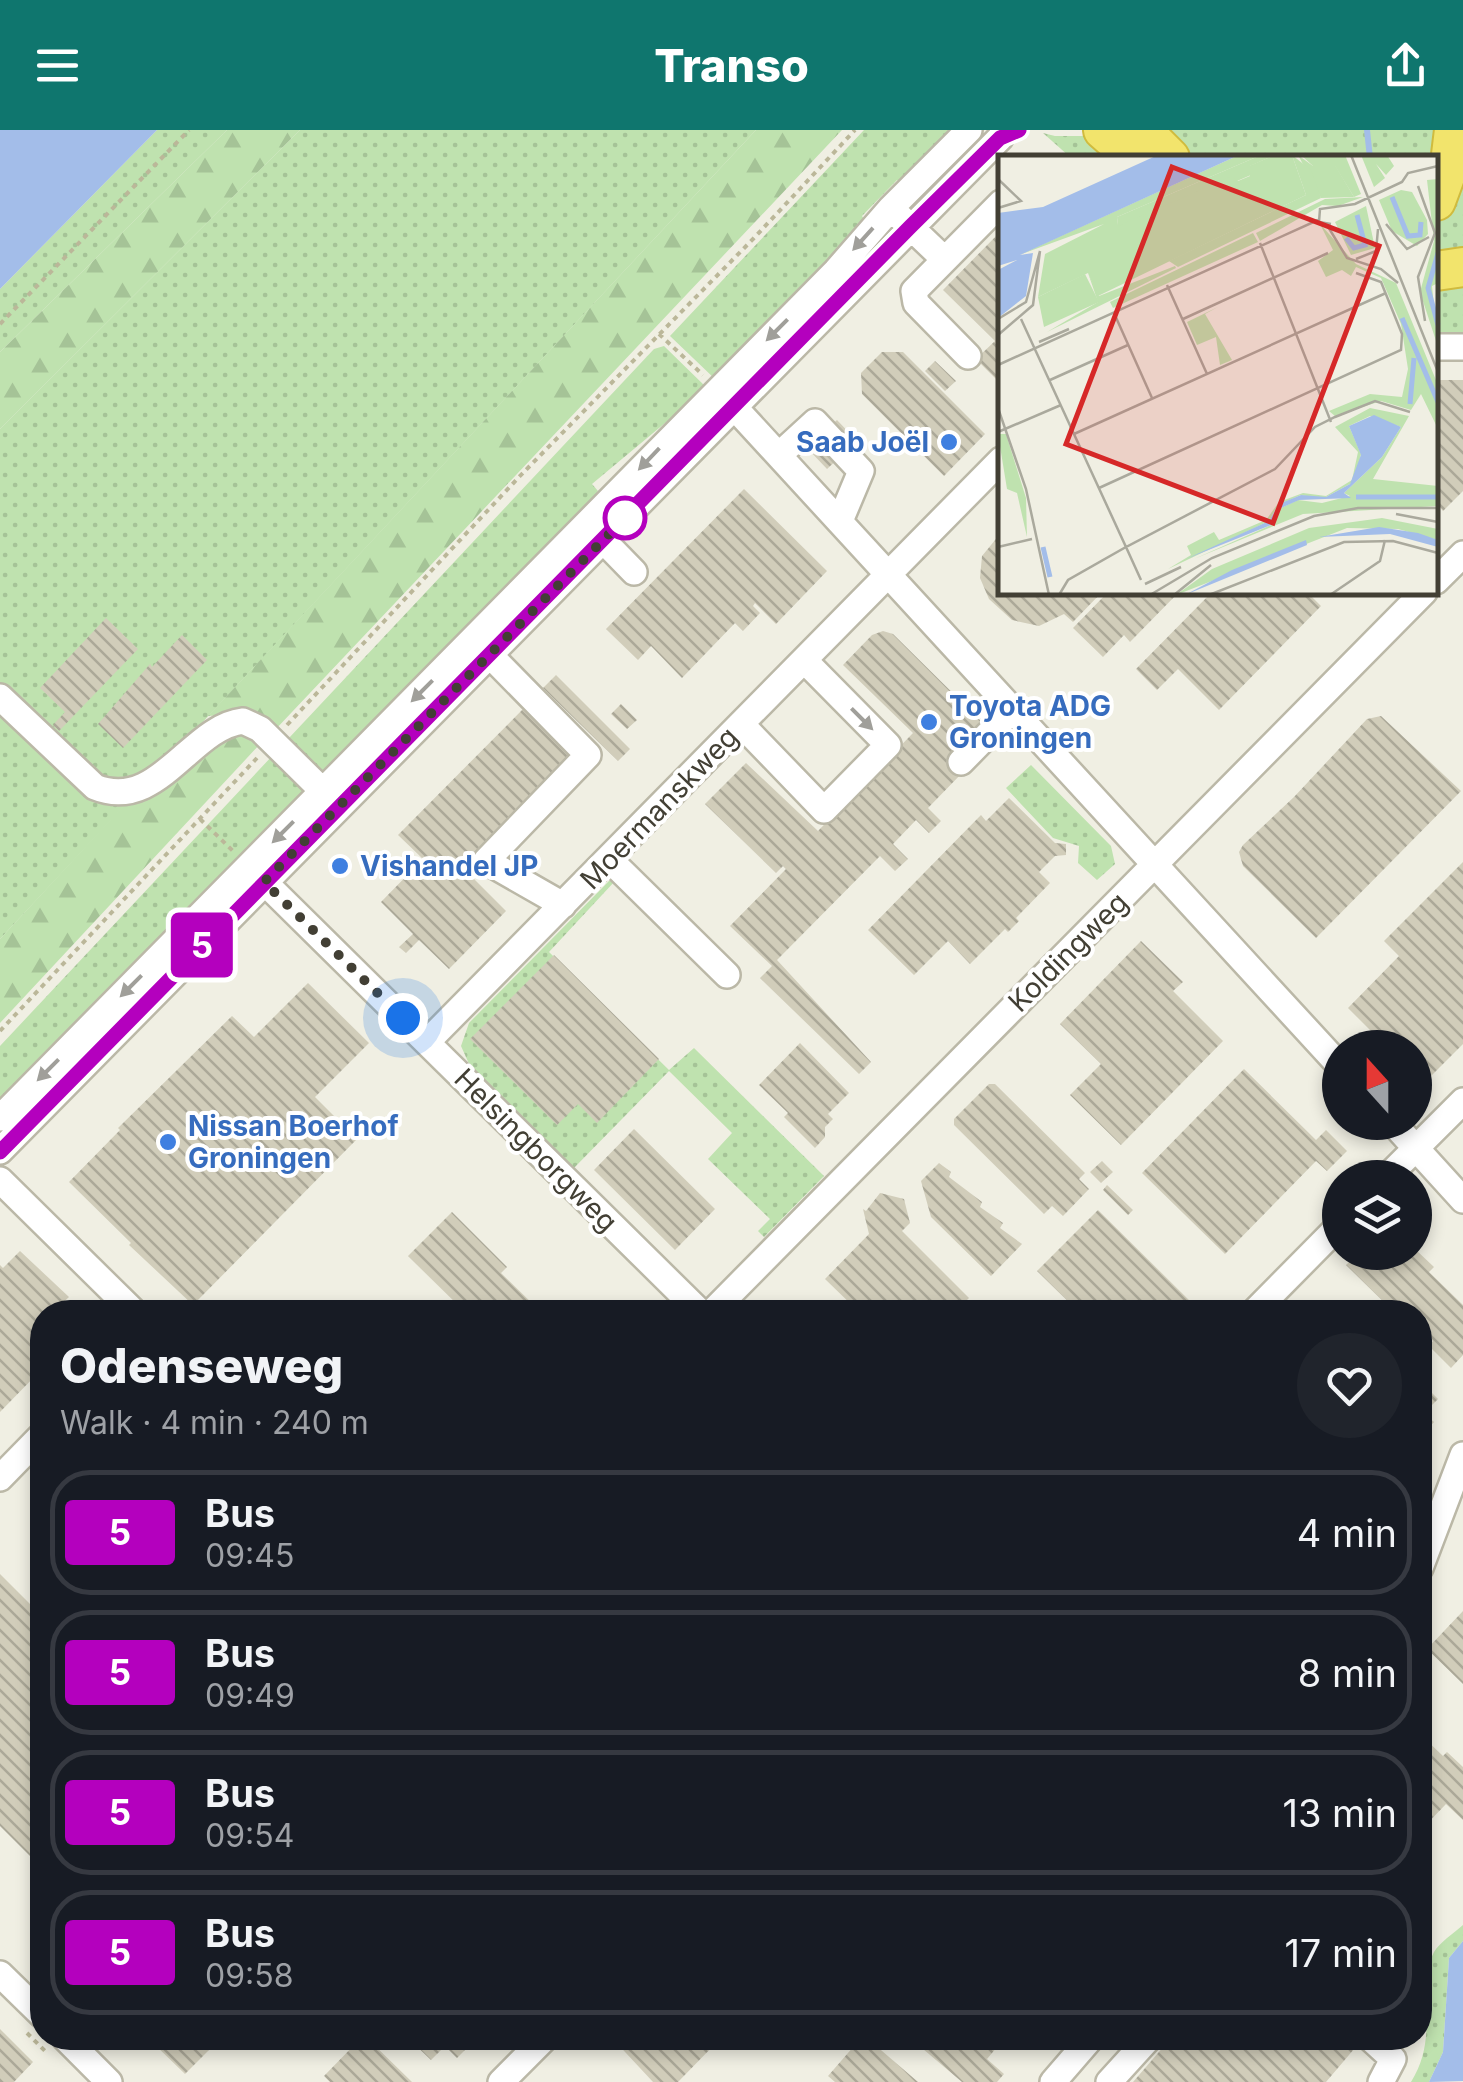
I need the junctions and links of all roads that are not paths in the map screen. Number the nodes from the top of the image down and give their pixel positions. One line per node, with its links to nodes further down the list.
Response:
1 (968, 130): 10 (street)
2 (1104, 130): 6 (highway)
3 (1142, 130): 7 (highway)
4 (1454, 130): 8 (highway)
5 (1008, 133): 11 (street)
6 (1132, 155)
7 (1167, 155)
8 (1438, 196)
9 (998, 204): 12 (street)
10 (891, 208): 11 (street); 16 (street, one-way to 16)
11 (910, 227): 12 (street); 16 (street)
12 (944, 259): 15 (street)
13 (1463, 267): 14 (highway)
14 (1438, 271)
15 (968, 356)
16 (726, 399): 17 (street); 20 (street)
17 (779, 455): 19 (street); 19 (street)
18 (998, 462): 23 (street, Moermanskweg)
19 (840, 521): 23 (street)
20 (595, 532): 22 (street); 26 (street)
21 (1463, 554): 24 (street)
22 (634, 572)
23 (889, 574): 27 (street, Moermanskweg); 29 (street)
24 (1438, 579)
25 (1421, 595): 34 (street, Koldingweg)
26 (482, 647): 32 (street); 36 (street)
27 (804, 660): 30 (street, Moermanskweg); 30 (street, one-way to 30)
28 (0, 697): 32 (street)
29 (1014, 708): 31 (street); 34 (street)
30 (741, 724): 33 (street, Moermanskweg)
31 (961, 762)
32 (331, 799): 35 (street)
33 (609, 859): 36 (street, Moermanskweg); 37 (street)
34 (1154, 864): 39 (street); 51 (street, Koldingweg)
35 (257, 874): 38 (street, Helsingborgweg); 41 (street, one-way to 41); 44 (street)
36 (564, 906): 38 (street, Moermanskweg)
37 (727, 975)
38 (427, 1042): 50 (street, Helsingborgweg)
39 (1322, 1046)
40 (1463, 1101): 43 (street)
41 (0, 1118)
42 (1408, 1140): 43 (street)
43 (1415, 1148): 45 (street); 47 (street)
44 (0, 1152)
45 (1403, 1160)
46 (0, 1180): 49 (street)
47 (1463, 1200)
48 (1322, 1243): 52 (street)
49 (122, 1300)
50 (688, 1300)
51 (724, 1300)
52 (1266, 1300)
53 (30, 1447): 55 (street)
54 (1463, 1454): 56 (street)
55 (0, 1478)
56 (1432, 1536)
57 (0, 1974): 58 (street)
58 (30, 2006)
59 (61, 2050): 64 (street)
60 (533, 2050): 65 (street)
61 (1081, 2050): 66 (street)
62 (1138, 2050): 67 (street)
63 (1383, 2050): 68 (street)
64 (109, 2082)
65 (502, 2082)
66 (1053, 2082)
67 (1109, 2082)
68 (1381, 2082)

